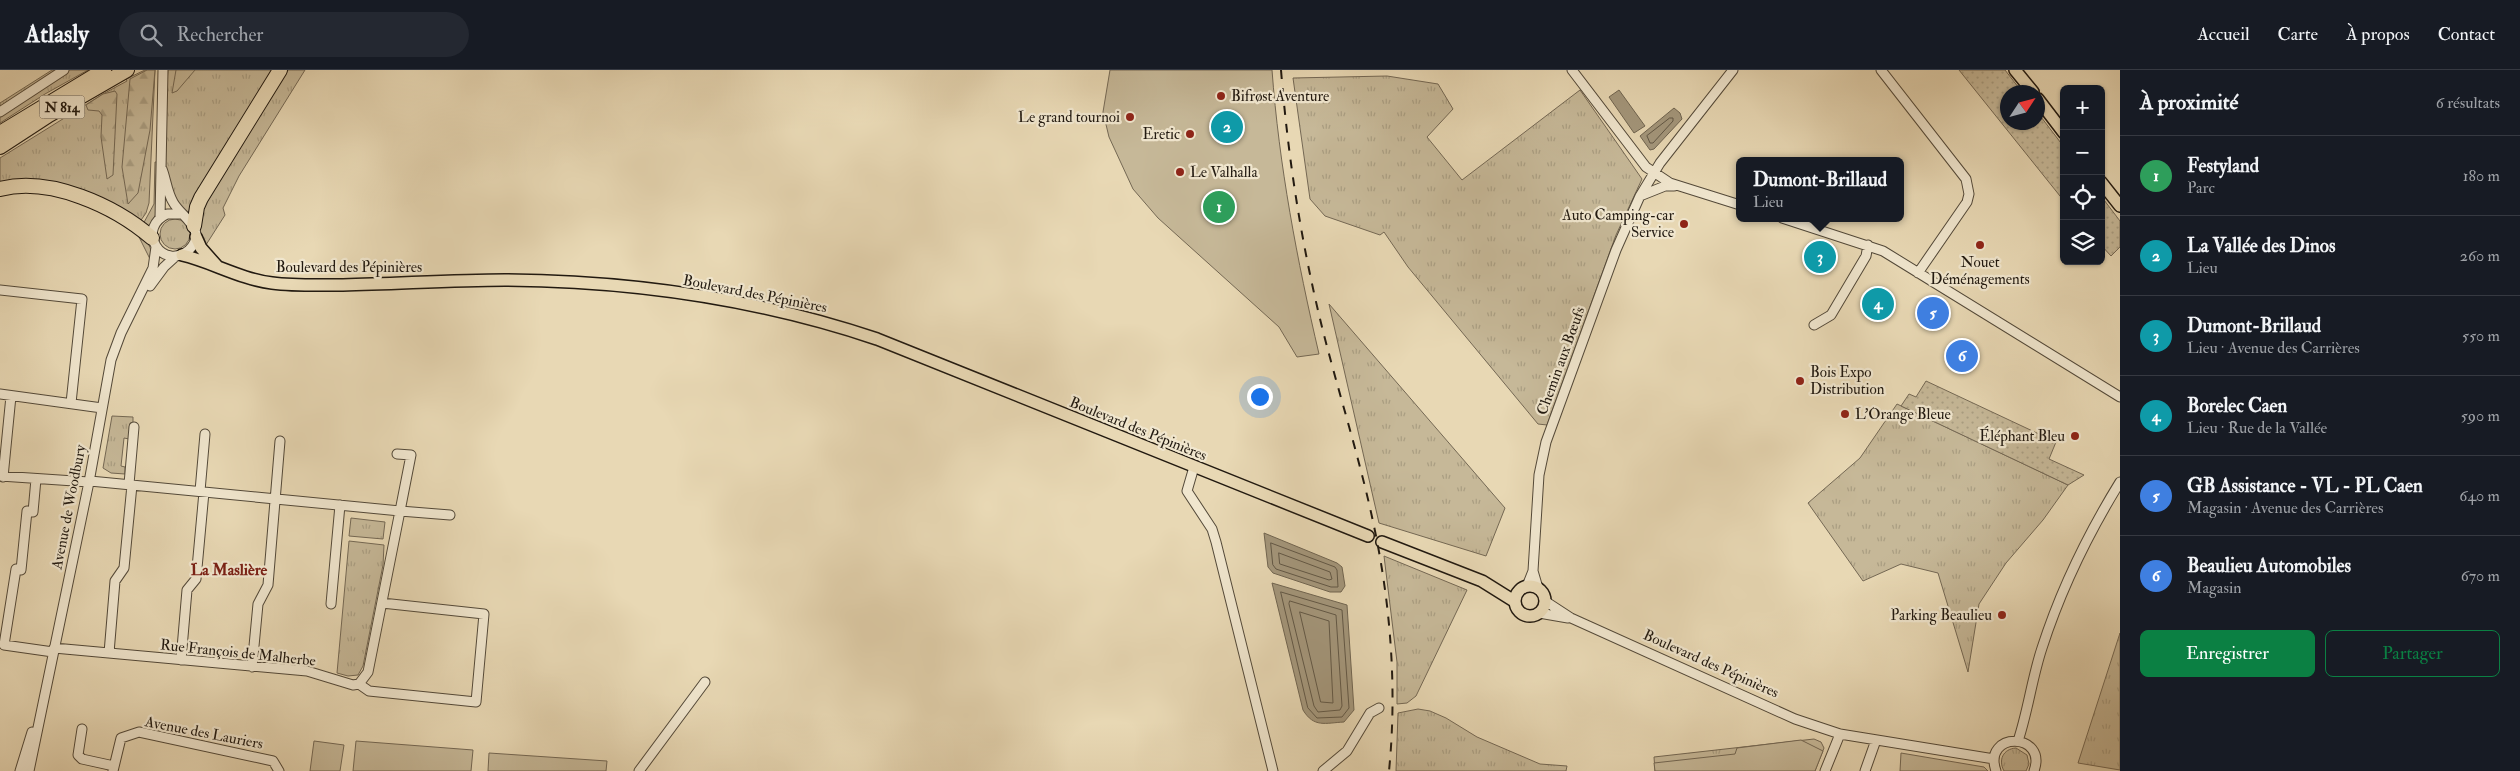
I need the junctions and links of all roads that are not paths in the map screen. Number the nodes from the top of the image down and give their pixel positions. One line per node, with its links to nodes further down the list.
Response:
1 (64, 70): 12 (street)
2 (104, 70): 14 (highway, N 814)
3 (127, 70): 15 (highway, N 814)
4 (163, 70): 16 (street, Avenue de Woodbury)
5 (280, 70): 27 (highway)
6 (1572, 70): 17 (street)
7 (1733, 70): 17 (street, Chemin aux Bœufs)
8 (1881, 70): 32 (street)
9 (2015, 70): 10 (main road)
10 (2027, 85)
11 (2045, 108): 13 (main road)
12 (0, 112)
13 (2062, 130)
14 (0, 132)
15 (0, 147)
16 (162, 168): 24 (street, Avenue de Woodbury); 25 (street, Avenue de Woodbury)
17 (1655, 172): 18 (street); 21 (street, Chemin aux Bœufs)
18 (1679, 186): 21 (street); 22 (street)
19 (2105, 187): 23 (main road)
20 (0, 189): 28 (highway)
21 (1640, 196): 58 (street, Chemin aux Bœufs)
22 (1736, 204)
23 (2120, 206)
24 (182, 214): 25 (street); 27 (street, Avenue de Woodbury)
25 (160, 218): 28 (street, Avenue de Woodbury)
26 (1795, 222): 29 (street)
27 (195, 232): 30 (street, Avenue de Woodbury); 31 (main road)
28 (154, 243): 30 (street); 34 (street, Avenue de Woodbury)
29 (1868, 245): 32 (street); 35 (street)
30 (179, 255): 31 (main road, Boulevard des Pépinières); 34 (street, Avenue de Woodbury)
31 (218, 267): 45 (main road, Boulevard des Pépinières)
32 (1918, 273): 38 (street)
33 (0, 290): 39 (street)
34 (130, 316): 40 (street, Avenue de Woodbury)
35 (1814, 325)
36 (0, 394): 37 (street)
37 (12, 396): 39 (street); 46 (street)
38 (2120, 397)
39 (71, 403): 40 (street)
40 (102, 408): 48 (street, Avenue de Woodbury)
41 (134, 427): 50 (street)
42 (205, 434): 51 (street)
43 (280, 441): 52 (street)
44 (397, 454): 54 (street)
45 (1194, 467): 56 (main road, Boulevard des Pépinières); 83 (street)
46 (2, 476): 47 (street)
47 (36, 479): 48 (street); 65 (street, Rue François de Malherbe)
48 (89, 482): 50 (street); 65 (street, Avenue de Woodbury)
49 (2120, 482): 76 (street)
50 (131, 484): 51 (street); 66 (street)
51 (202, 491): 52 (street); 67 (street)
52 (275, 499): 53 (street); 68 (street)
53 (340, 505): 54 (street); 61 (street)
54 (400, 511): 55 (street); 62 (street)
55 (450, 516)
56 (1368, 536)
57 (1382, 542): 59 (main road, Boulevard des Pépinières)
58 (1532, 587): 59 (main road); 60 (main road, Boulevard des Pépinières)
59 (1515, 598): 63 (main road, Boulevard des Pépinières)
60 (1545, 601): 63 (main road); 64 (street, Boulevard des Pépinières)
61 (331, 604)
62 (382, 604): 70 (street); 70 (street, Rue François de Malherbe)
63 (1539, 613): 64 (street, Boulevard des Pépinières)
64 (1571, 618): 74 (street, Boulevard des Pépinières)
65 (53, 650): 66 (street, Rue François de Malherbe); 71 (street, Avenue de Woodbury)
66 (109, 653): 67 (street, Rue François de Malherbe)
67 (181, 660): 68 (street, Rue François de Malherbe)
68 (252, 667): 70 (street, Rue François de Malherbe)
69 (705, 682): 82 (street)
70 (359, 684)
71 (41, 706): 79 (street, Avenue de Woodbury); 80 (street, Avenue de Woodbury)
72 (1379, 708): 84 (street)
73 (82, 729): 78 (street)
74 (1840, 734): 75 (street, Boulevard des Pépinières); 85 (street)
75 (1876, 740): 77 (street, Boulevard des Pépinières); 86 (street)
76 (2018, 741): 77 (street); 88 (street)
77 (1994, 759): 87 (street)
78 (114, 769): 81 (street, Avenue des Lauriers)
79 (20, 771)
80 (29, 771)
81 (279, 771)
82 (639, 771)
83 (1273, 771)
84 (1323, 771)
85 (1825, 771)
86 (1865, 771)
87 (1996, 771)
88 (2034, 771)

